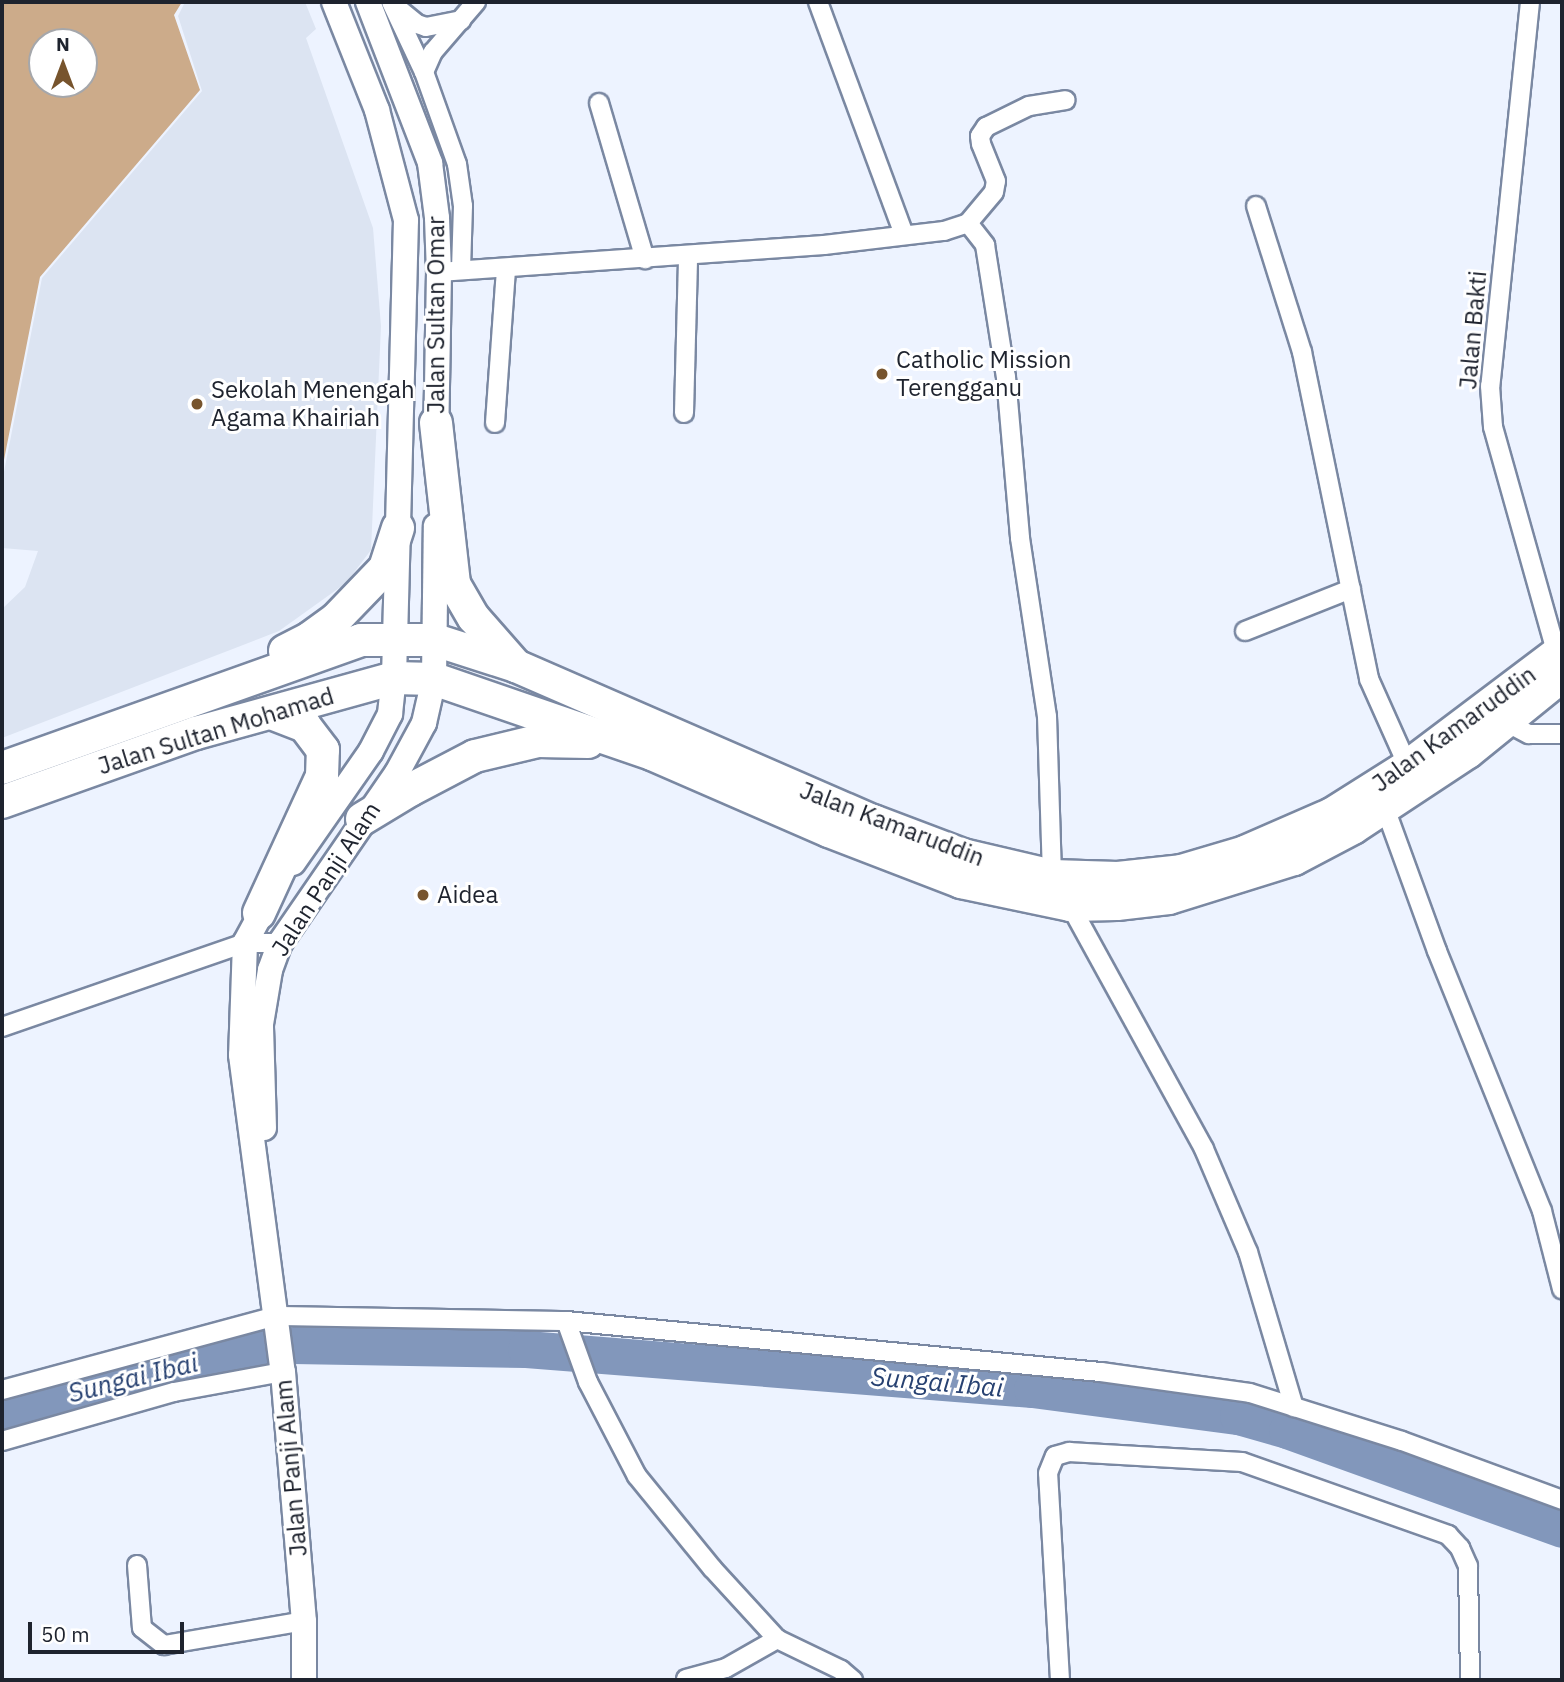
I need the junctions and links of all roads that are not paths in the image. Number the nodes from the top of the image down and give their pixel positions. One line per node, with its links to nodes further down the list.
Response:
1 (334, 2): 21 (main road, Jalan Sultan Omar)
2 (368, 2): 17 (main road, Jalan Sultan Omar)
3 (391, 2): 7 (street); 8 (street)
4 (476, 2): 7 (street)
5 (818, 2): 13 (street)
6 (1530, 2): 26 (street, Jalan Bakti)
7 (461, 19): 8 (street)
8 (424, 72): 17 (street)
9 (1066, 100): 12 (street)
10 (599, 103): 15 (street)
11 (1256, 206): 22 (street)
12 (968, 223): 13 (street); 40 (street)
13 (904, 235): 14 (street)
14 (688, 256): 15 (street); 18 (street)
15 (645, 259): 16 (street)
16 (506, 268): 17 (street); 20 (street)
17 (450, 271): 19 (main road, Jalan Sultan Omar)
18 (684, 413)
19 (436, 423): 25 (main road, Jalan Sultan Omar); 27 (highway)
20 (495, 423)
21 (398, 528): 24 (main road, Jalan Sultan Omar); 30 (highway)
22 (1351, 589): 23 (street); 35 (street)
23 (1245, 631)
24 (395, 640): 25 (highway, Jalan Kamaruddin); 28 (main road, Jalan Panji Alam); 30 (highway, Jalan Sultan Mohamad)
25 (435, 640): 27 (highway, Jalan Kamaruddin); 29 (main road, Jalan Panji Alam)
26 (1561, 660): 32 (highway, Jalan Kamaruddin); 35 (highway, Jalan Kamaruddin)
27 (516, 666): 40 (highway, Jalan Kamaruddin)
28 (394, 677): 29 (highway, Jalan Sultan Mohamad); 31 (highway, Jalan Sultan Mohamad); 42 (main road, Jalan Panji Alam)
29 (434, 678): 34 (highway, Jalan Kamaruddin); 39 (main road, Jalan Panji Alam)
30 (158, 713): 36 (highway, Jalan Sultan Mohamad)
31 (271, 713): 37 (highway, Jalan Sultan Mohamad); 42 (highway)
32 (1506, 722): 33 (street); 38 (highway, Jalan Kamaruddin)
33 (1562, 734)
34 (652, 754): 39 (highway); 41 (highway, Jalan Kamaruddin)
35 (1408, 766): 40 (highway, Jalan Kamaruddin)
36 (2, 768)
37 (2, 802)
38 (1385, 808): 41 (highway, Jalan Kamaruddin); 47 (street)
39 (362, 819): 44 (main road, Jalan Panji Alam)
40 (1052, 876)
41 (1070, 905): 52 (street)
42 (259, 913): 43 (main road, Jalan Panji Alam)
43 (245, 943): 44 (street); 45 (street); 46 (main road, Jalan Panji Alam)
44 (280, 943): 46 (main road, Jalan Panji Alam)
45 (2, 1027)
46 (268, 1256): 48 (main road, Jalan Panji Alam)
47 (1562, 1289)
48 (276, 1316): 49 (street); 50 (main road, Jalan Panji Alam); 51 (street)
49 (566, 1322): 52 (street); 57 (street)
50 (283, 1372): 53 (street); 56 (main road, Jalan Panji Alam)
51 (2, 1390)
52 (1294, 1407): 54 (street)
53 (2, 1441)
54 (1562, 1500)
55 (137, 1565): 56 (street)
56 (304, 1621): 60 (main road, Jalan Panji Alam)
57 (777, 1639): 58 (street); 59 (street)
58 (842, 1677)
59 (686, 1679)
60 (304, 1680)
61 (1060, 1680): 62 (street)
62 (1470, 1680)

